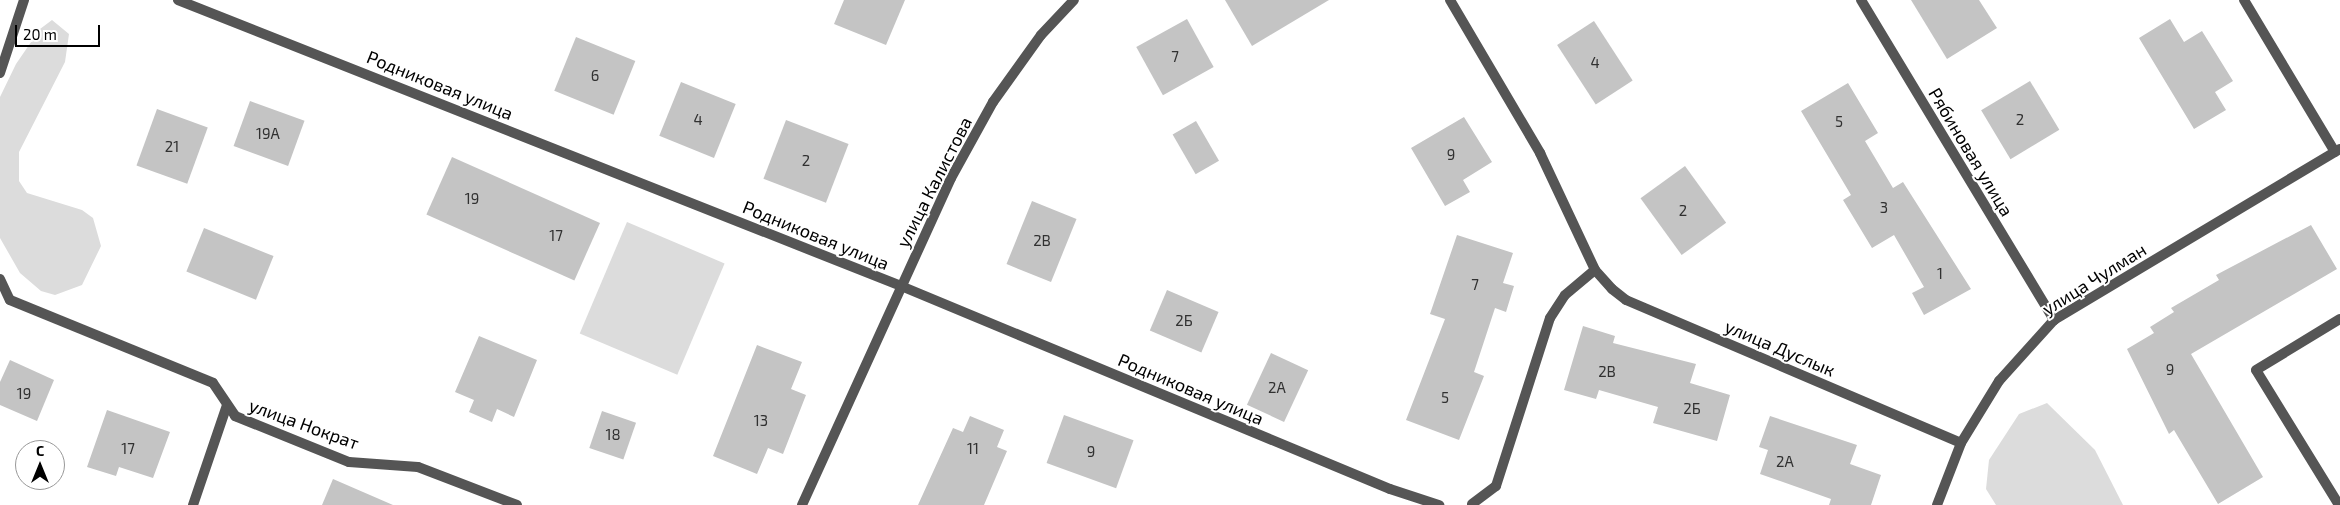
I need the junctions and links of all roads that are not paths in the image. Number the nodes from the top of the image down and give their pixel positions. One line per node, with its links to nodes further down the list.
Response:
1 (24, 0): 7 (street)
2 (178, 0): 11 (street, Родниковая улица)
3 (1074, 0): 11 (street, улица Калистова)
4 (1450, 0): 9 (street, улица Дуслык)
5 (1861, 0): 13 (street, Рябиновая улица)
6 (2244, 0): 8 (street)
7 (0, 73)
8 (2337, 151): 13 (street, улица Чулман)
9 (1594, 270): 15 (street, улица Дуслык); 20 (street)
10 (0, 280): 14 (street, улица Нократ)
11 (902, 286): 18 (street, улица Калистова); 19 (street, Родниковая улица)
12 (2340, 319): 22 (street)
13 (2054, 320): 15 (street, улица Чулман)
14 (227, 405): 16 (street); 17 (street, улица Нократ)
15 (1961, 443): 21 (street, улица Чулман)
16 (193, 505)
17 (517, 505)
18 (802, 505)
19 (1439, 505)
20 (1472, 505)
21 (1937, 505)
22 (2340, 505)

